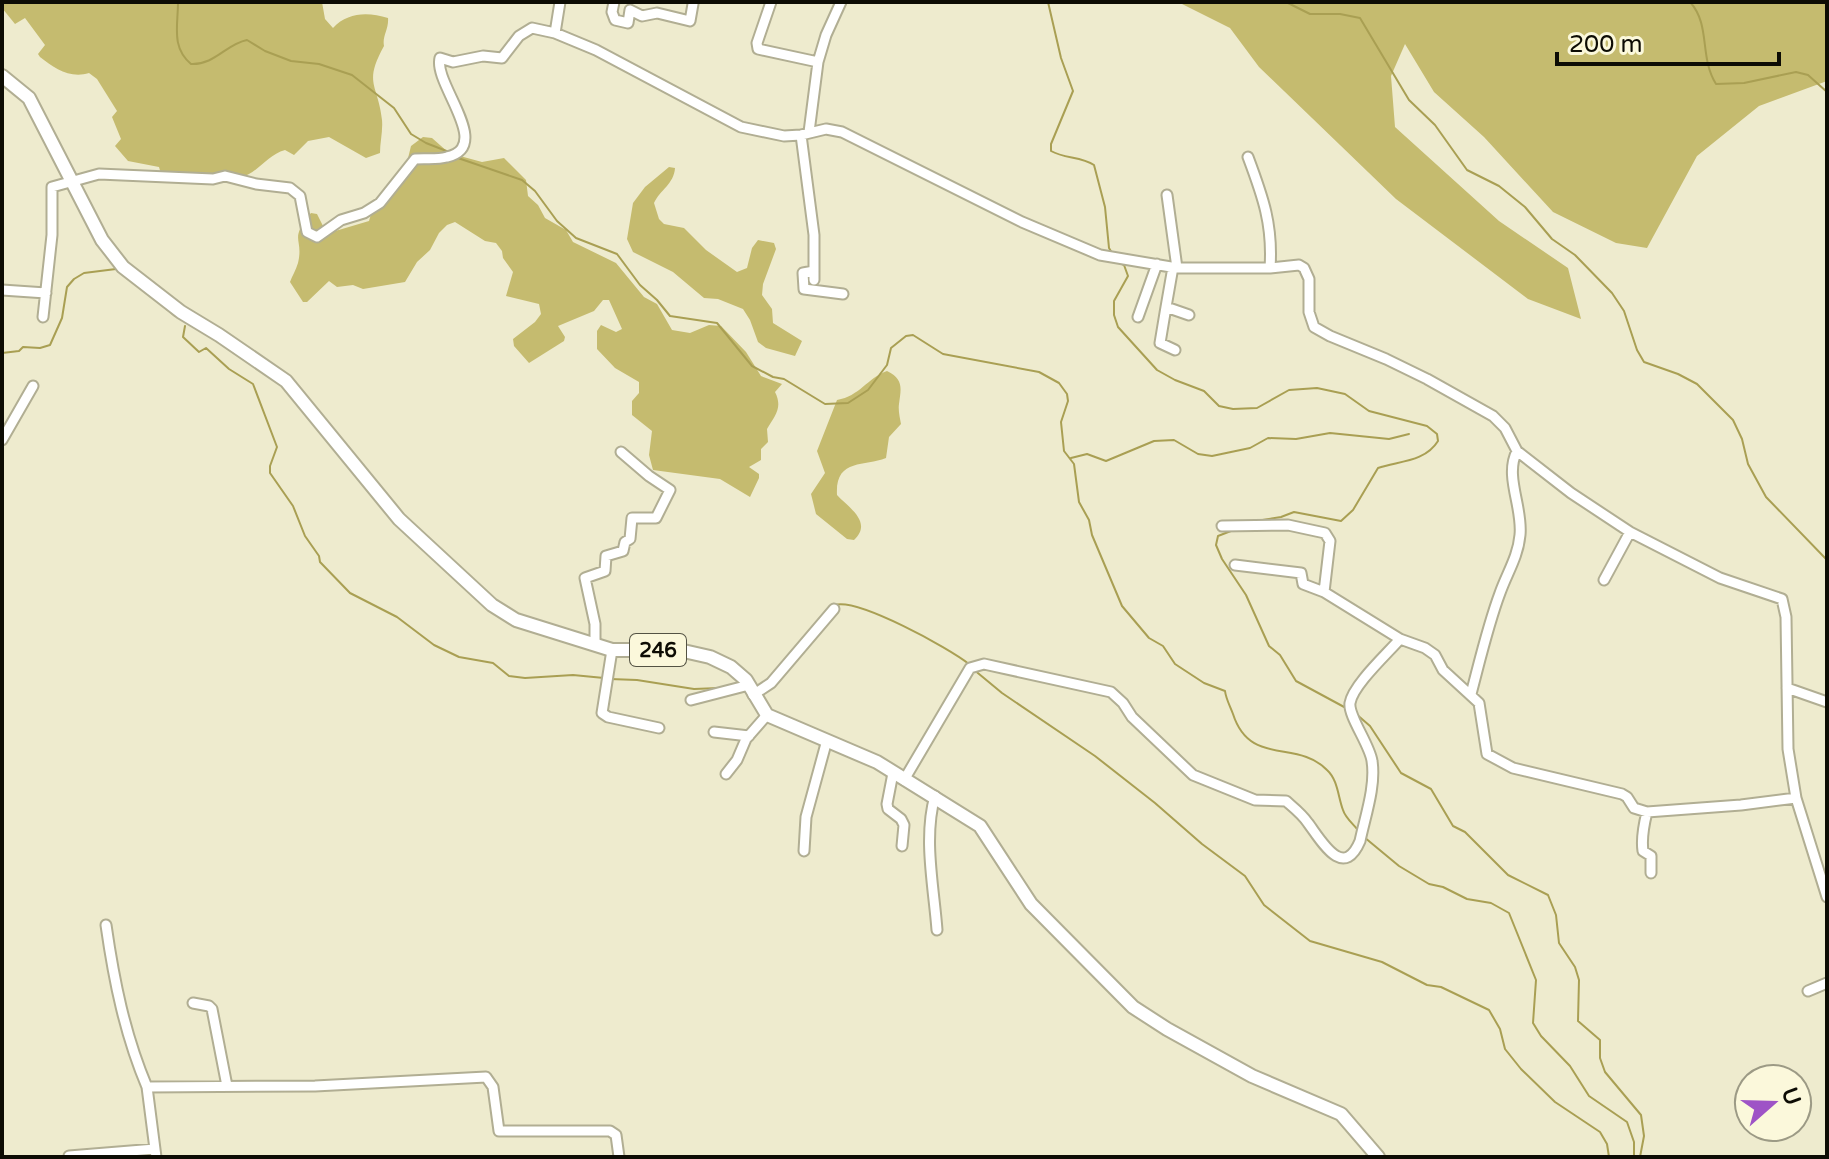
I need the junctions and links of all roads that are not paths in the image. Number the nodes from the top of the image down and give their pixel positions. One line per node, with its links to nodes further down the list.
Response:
1 (560, 2): 6 (street)
2 (614, 2): 5 (street)
3 (771, 2): 7 (street)
4 (841, 2): 7 (street)
5 (693, 4)
6 (555, 33): 9 (street); 11 (street)
7 (818, 62): 9 (street)
8 (2, 76): 11 (main road, 246)
9 (805, 134): 13 (street); 18 (street)
10 (1248, 157): 15 (street)
11 (71, 180): 17 (street); 35 (main road, 246)
12 (1167, 195): 14 (street)
13 (1157, 264): 14 (street); 22 (street)
14 (1175, 268): 15 (street); 19 (street)
15 (1270, 268): 26 (street)
16 (2, 290): 17 (street)
17 (46, 293): 21 (street)
18 (843, 294)
19 (1166, 307): 20 (street); 23 (street)
20 (1189, 315)
21 (43, 317)
22 (1138, 317)
23 (1175, 350)
24 (33, 386): 25 (street)
25 (2, 440)
26 (1517, 451): 29 (street); 39 (street)
27 (621, 452): 35 (street)
28 (1222, 526): 32 (street)
29 (1630, 532): 31 (street); 37 (street)
30 (1235, 565): 32 (street)
31 (1604, 580)
32 (1324, 592): 34 (street)
33 (834, 609): 38 (street)
34 (1400, 639): 39 (street); 48 (street)
35 (595, 644): 36 (main road, 246)
36 (612, 650): 38 (main road, 246); 43 (street)
37 (1787, 688): 41 (street); 50 (street)
38 (751, 690): 40 (street); 42 (main road, 246)
39 (1471, 694): 51 (street)
40 (691, 700)
41 (1827, 702)
42 (767, 715): 45 (street); 46 (main road)
43 (659, 728)
44 (714, 732): 45 (street)
45 (749, 736): 47 (street)
46 (827, 740): 48 (main road); 53 (street)
47 (726, 774)
48 (899, 776): 49 (main road); 52 (street)
49 (935, 796): 57 (street); 66 (main road)
50 (1796, 798): 51 (street); 55 (street)
51 (1647, 812): 54 (street)
52 (902, 846)
53 (804, 851)
54 (1651, 873)
55 (1827, 897)
56 (106, 925): 62 (street)
57 (937, 930)
58 (1827, 983): 59 (street)
59 (1808, 991)
60 (193, 1003): 61 (street)
61 (227, 1086): 62 (street); 65 (street)
62 (147, 1087): 63 (street)
63 (156, 1153): 64 (street)
64 (69, 1156)
65 (619, 1157)
66 (1378, 1157)

